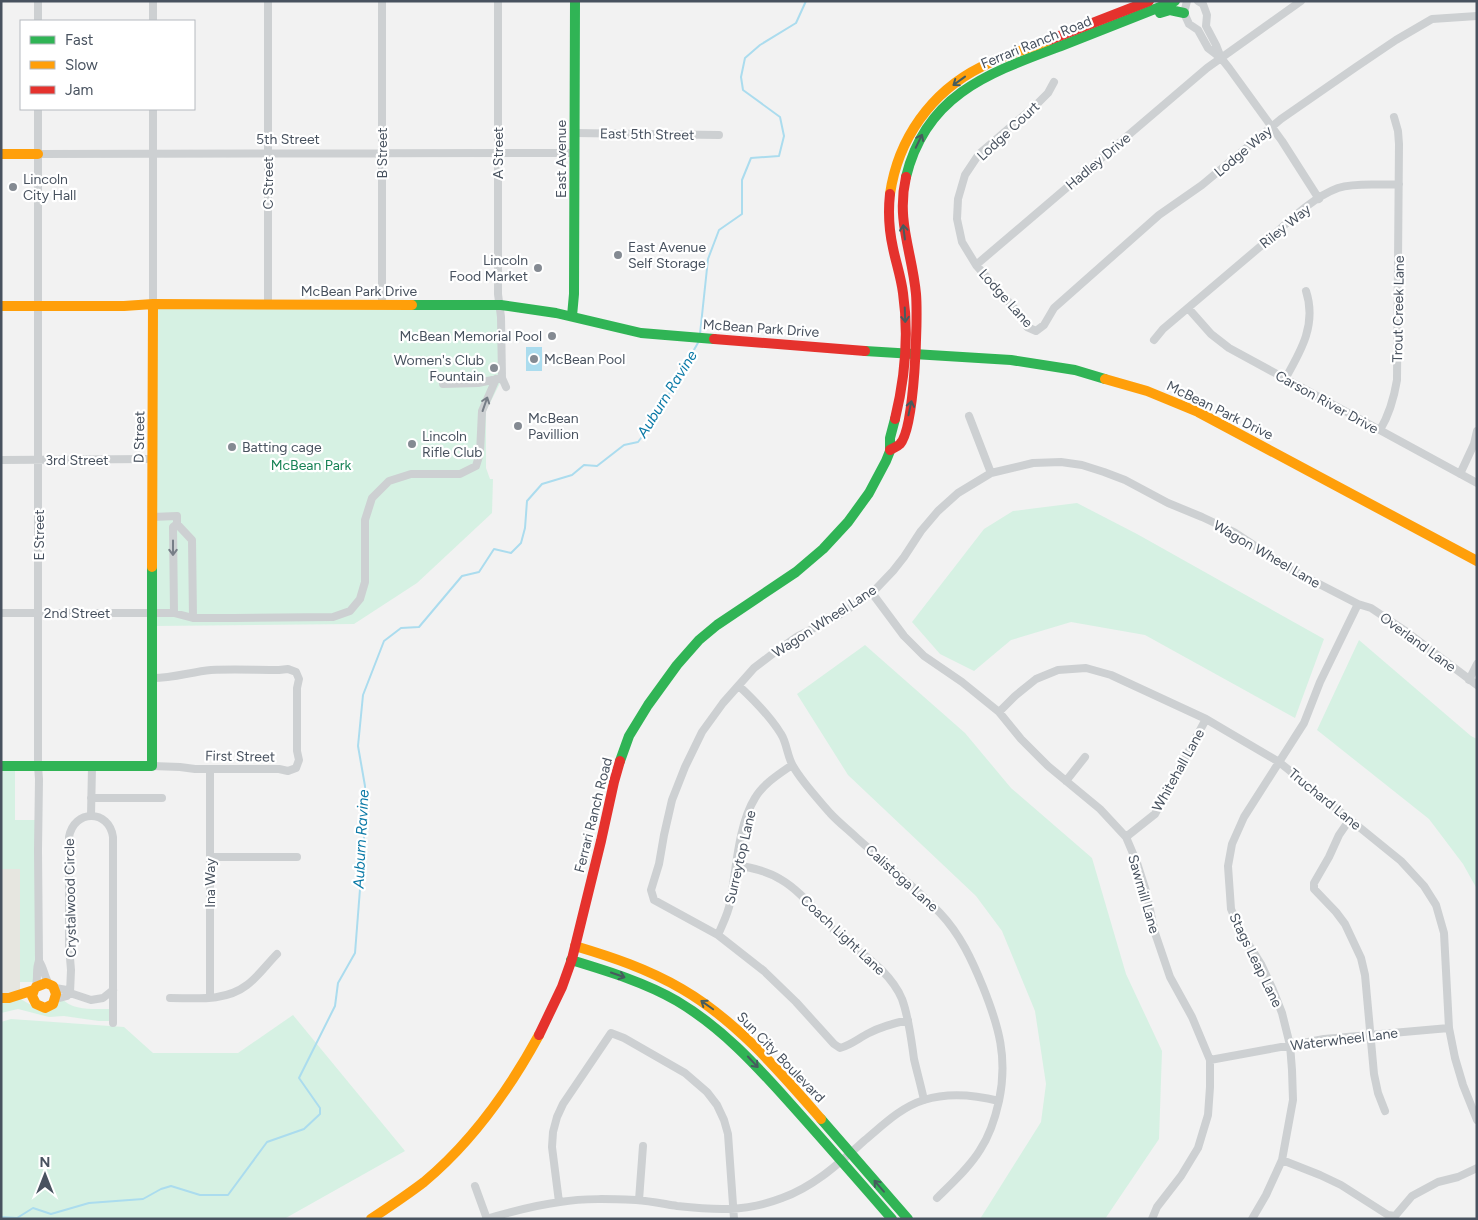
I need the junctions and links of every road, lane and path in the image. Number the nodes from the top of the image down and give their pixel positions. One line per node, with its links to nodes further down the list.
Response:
1 (38, 1): 14 (street)
2 (153, 1): 15 (street)
3 (268, 1): 28 (street, C Street)
4 (382, 1): 29 (street, B Street)
5 (498, 1): 30 (street, A Street)
6 (575, 1): 25 (main road, East Avenue)
7 (1148, 1): 48 (main road, Ferrari Ranch Road, one-way to 48)
8 (1175, 1): 18 (main road, Ferrari Ranch Road)
9 (1187, 1): 12 (street)
10 (1198, 1): 16 (street)
11 (1300, 1): 19 (street, Hadley Drive)
12 (1184, 13): 17 (street); 18 (main road)
13 (1477, 16): 24 (street, Lodge Way)
14 (38, 20)
15 (153, 20)
16 (1206, 26): 17 (street); 19 (street)
17 (1198, 30): 19 (street)
18 (1089, 34): 49 (main road, Ferrari Ranch Road, one-way to 18)
19 (1221, 58): 24 (street); 36 (street, Hadley Drive)
20 (1054, 82): 36 (street, Lodge Court)
21 (38, 110): 33 (street, E Street)
22 (153, 110): 27 (street, D Street)
23 (1394, 117): 34 (street, Trout Creek Lane)
24 (1272, 127): 35 (street); 46 (street, Lodge Way)
25 (574, 133): 26 (street, East 5th Street); 31 (main road, East Avenue)
26 (719, 135)
27 (153, 153): 28 (street, 5th Street); 33 (street, 5th Street); 38 (street, D Street)
28 (268, 153): 29 (street, 5th Street); 39 (street, C Street)
29 (382, 153): 30 (street, 5th Street); 40 (street, B Street)
30 (498, 153): 31 (street, 5th Street); 41 (street, A Street)
31 (574, 153): 45 (main road, East Avenue)
32 (1, 154): 33 (main road, 5th Street)
33 (38, 154): 43 (street, E Street)
34 (1399, 184): 35 (street, Riley Way); 55 (street, Trout Creek Lane)
35 (1319, 199): 44 (street, Riley Way)
36 (976, 265): 46 (street, Lodge Lane)
37 (1306, 291): 51 (street)
38 (153, 304): 39 (main road, McBean Park Drive); 43 (main road, McBean Park Drive); 58 (main road, D Street)
39 (268, 304): 40 (main road, McBean Park Drive)
40 (382, 304): 41 (main road, McBean Park Drive)
41 (500, 305): 45 (main road, McBean Park Drive); 50 (street, A Street)
42 (1, 306): 43 (main road, McBean Park Drive)
43 (38, 306): 60 (street, E Street)
44 (1188, 308): 47 (street, Riley Way); 51 (street, Carson River Drive)
45 (572, 316): 48 (main road, McBean Park Drive)
46 (1036, 331)
47 (1154, 340)
48 (904, 353): 49 (main road, McBean Park Drive); 57 (main road, Ferrari Ranch Road)
49 (915, 354): 57 (main road, Ferrari Ranch Road, one-way to 49); 66 (main road, McBean Park Drive)
50 (499, 378): 52 (street); 53 (street); 73 (street, 2nd Street, one-way to 50)
51 (1285, 379): 55 (street, Carson River Drive)
52 (443, 384)
53 (506, 387)
54 (969, 416): 61 (street)
55 (1380, 430): 62 (street, Carson River Drive)
56 (1477, 431): 62 (street)
57 (890, 450): 99 (main road, Ferrari Ranch Road)
58 (152, 459): 60 (street, 3rd Street); 64 (main road, D Street)
59 (1, 460): 60 (street, 3rd Street)
60 (38, 460): 72 (street, E Street)
61 (991, 473): 67 (street, Wagon Wheel Lane); 68 (street, Wagon Wheel Lane)
62 (1460, 474): 63 (street, Carson River Drive)
63 (1477, 483)
64 (152, 517): 65 (street); 69 (main road, D Street)
65 (177, 524): 70 (street, one-way to 70); 73 (street)
66 (1477, 561)
67 (872, 593): 78 (street, Wagon Wheel Lane); 79 (street, Sawmill Lane)
68 (1358, 604): 76 (street, Overland Lane); 82 (street, Stags Leap Lane)
69 (152, 612): 70 (street, 2nd Street); 72 (street, 2nd Street); 75 (main road, D Street)
70 (174, 612): 73 (street, 2nd Street)
71 (1, 613): 72 (street, 2nd Street)
72 (39, 613): 85 (street, E Street)
73 (193, 618)
74 (1477, 664): 76 (street)
75 (153, 678): 87 (main road, D Street); 88 (street, First Street)
76 (1469, 680): 77 (street, Overland Lane)
77 (1477, 685)
78 (739, 686): 83 (street, Calistoga Lane); 98 (street, Wagon Wheel Lane)
79 (999, 712): 80 (street, Truchard Lane); 89 (street, Sawmill Lane)
80 (1206, 719): 82 (street, Truchard Lane); 94 (street, Whitehall Lane)
81 (1085, 757): 89 (street)
82 (1279, 762): 93 (street, Truchard Lane); 115 (street, Stags Leap Lane)
83 (792, 765): 97 (street, Surreytop Lane); 118 (street, Calistoga Lane)
84 (1, 766): 85 (main road, First Street)
85 (38, 766): 86 (main road, First Street); 102 (street, E Street)
86 (92, 766): 87 (main road, First Street); 90 (street)
87 (152, 766): 88 (street, First Street)
88 (210, 769): 95 (street, Ina Way)
89 (1066, 781): 94 (street, Sawmill Lane)
90 (91, 798): 91 (street); 92 (street)
91 (162, 798)
92 (91, 816): 105 (street); 106 (street, Crystalwood Circle)
93 (1350, 819): 113 (street, Truchard Lane); 114 (street)
94 (1126, 837): 116 (street, Sawmill Lane)
95 (210, 857): 96 (street); 107 (street, Ina Way)
96 (297, 857)
97 (737, 865): 98 (street, Surreytop Lane); 111 (street, Coach Light Lane)
98 (718, 935): 111 (street, Wagon Wheel Lane)
99 (575, 946): 101 (main road, Ferrari Ranch Road); 122 (main road, Sun City Boulevard, one-way to 99)
100 (277, 954): 107 (street)
101 (571, 960): 122 (main road, Sun City Boulevard, one-way to 122); 130 (main road, Ferrari Ranch Road)
102 (39, 961): 103 (street, E Street); 104 (street, E Street)
103 (35, 988): 104 (main road); 108 (main road); 110 (main road)
104 (53, 990): 106 (street); 110 (main road)
105 (113, 990): 106 (street); 112 (street)
106 (70, 993)
107 (210, 997): 109 (street)
108 (5, 998): 110 (main road)
109 (170, 998)
110 (34, 1002)
111 (908, 1020): 117 (street, Coach Light Lane)
112 (113, 1023)
113 (1449, 1028): 114 (street, Waterwheel Lane); 120 (street, Truchard Lane)
114 (1371, 1035): 115 (street, Waterwheel Lane); 119 (street)
115 (1290, 1045): 116 (street, Waterwheel Lane); 123 (street, Stags Leap Lane)
116 (1210, 1060): 135 (street, Sawmill Lane)
117 (924, 1100): 118 (street); 122 (street)
118 (999, 1101): 126 (street, Calistoga Lane)
119 (1385, 1111)
120 (1477, 1120)
121 (643, 1146): 127 (street)
122 (846, 1157): 129 (street); 133 (main road, Sun City Boulevard); 134 (main road, Sun City Boulevard, one-way to 122)
123 (1282, 1160): 124 (street); 136 (street, Stags Leap Lane)
124 (1477, 1168)
125 (475, 1186): 131 (street)
126 (937, 1198)
127 (639, 1200): 128 (street); 129 (street)
128 (559, 1202): 129 (street); 131 (street)
129 (734, 1209): 132 (street)
130 (371, 1219)
131 (487, 1219)
132 (734, 1219)
133 (892, 1219)
134 (908, 1219)
135 (1152, 1219)
136 (1252, 1219)

